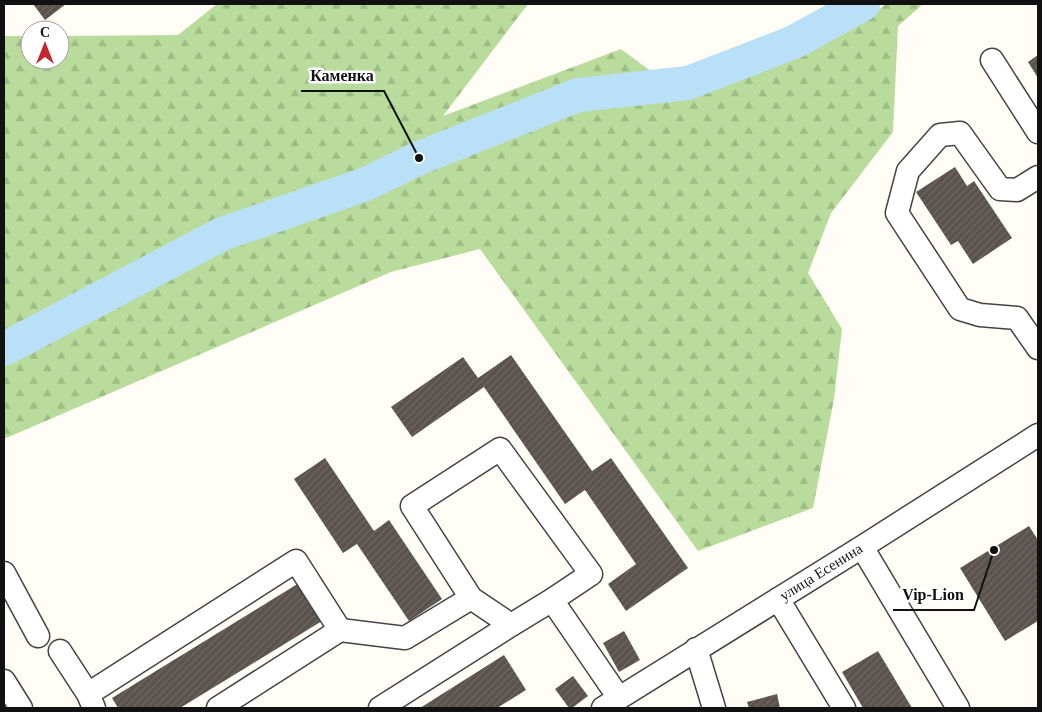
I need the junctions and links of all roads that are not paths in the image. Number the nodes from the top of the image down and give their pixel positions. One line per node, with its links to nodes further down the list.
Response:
1 (992, 60): 2 (street)
2 (1038, 132)
3 (1038, 177): 4 (street)
4 (1038, 348)
5 (1038, 435): 6 (street, улица Есенина)
6 (862, 547): 9 (street, улица Есенина); 24 (street)
7 (4, 573): 13 (street)
8 (471, 598): 10 (street); 11 (street); 12 (street)
9 (778, 599): 14 (street, улица Есенина); 23 (street)
10 (552, 600): 11 (street); 18 (street)
11 (511, 625): 21 (street)
12 (340, 630): 17 (street); 20 (street)
13 (38, 636)
14 (696, 649): 18 (street, улица Есенина); 22 (street)
15 (60, 652): 17 (street)
16 (4, 681): 19 (street)
17 (91, 701)
18 (611, 703)
19 (21, 708)
20 (218, 708)
21 (380, 708)
22 (714, 708)
23 (844, 708)
24 (958, 708)

